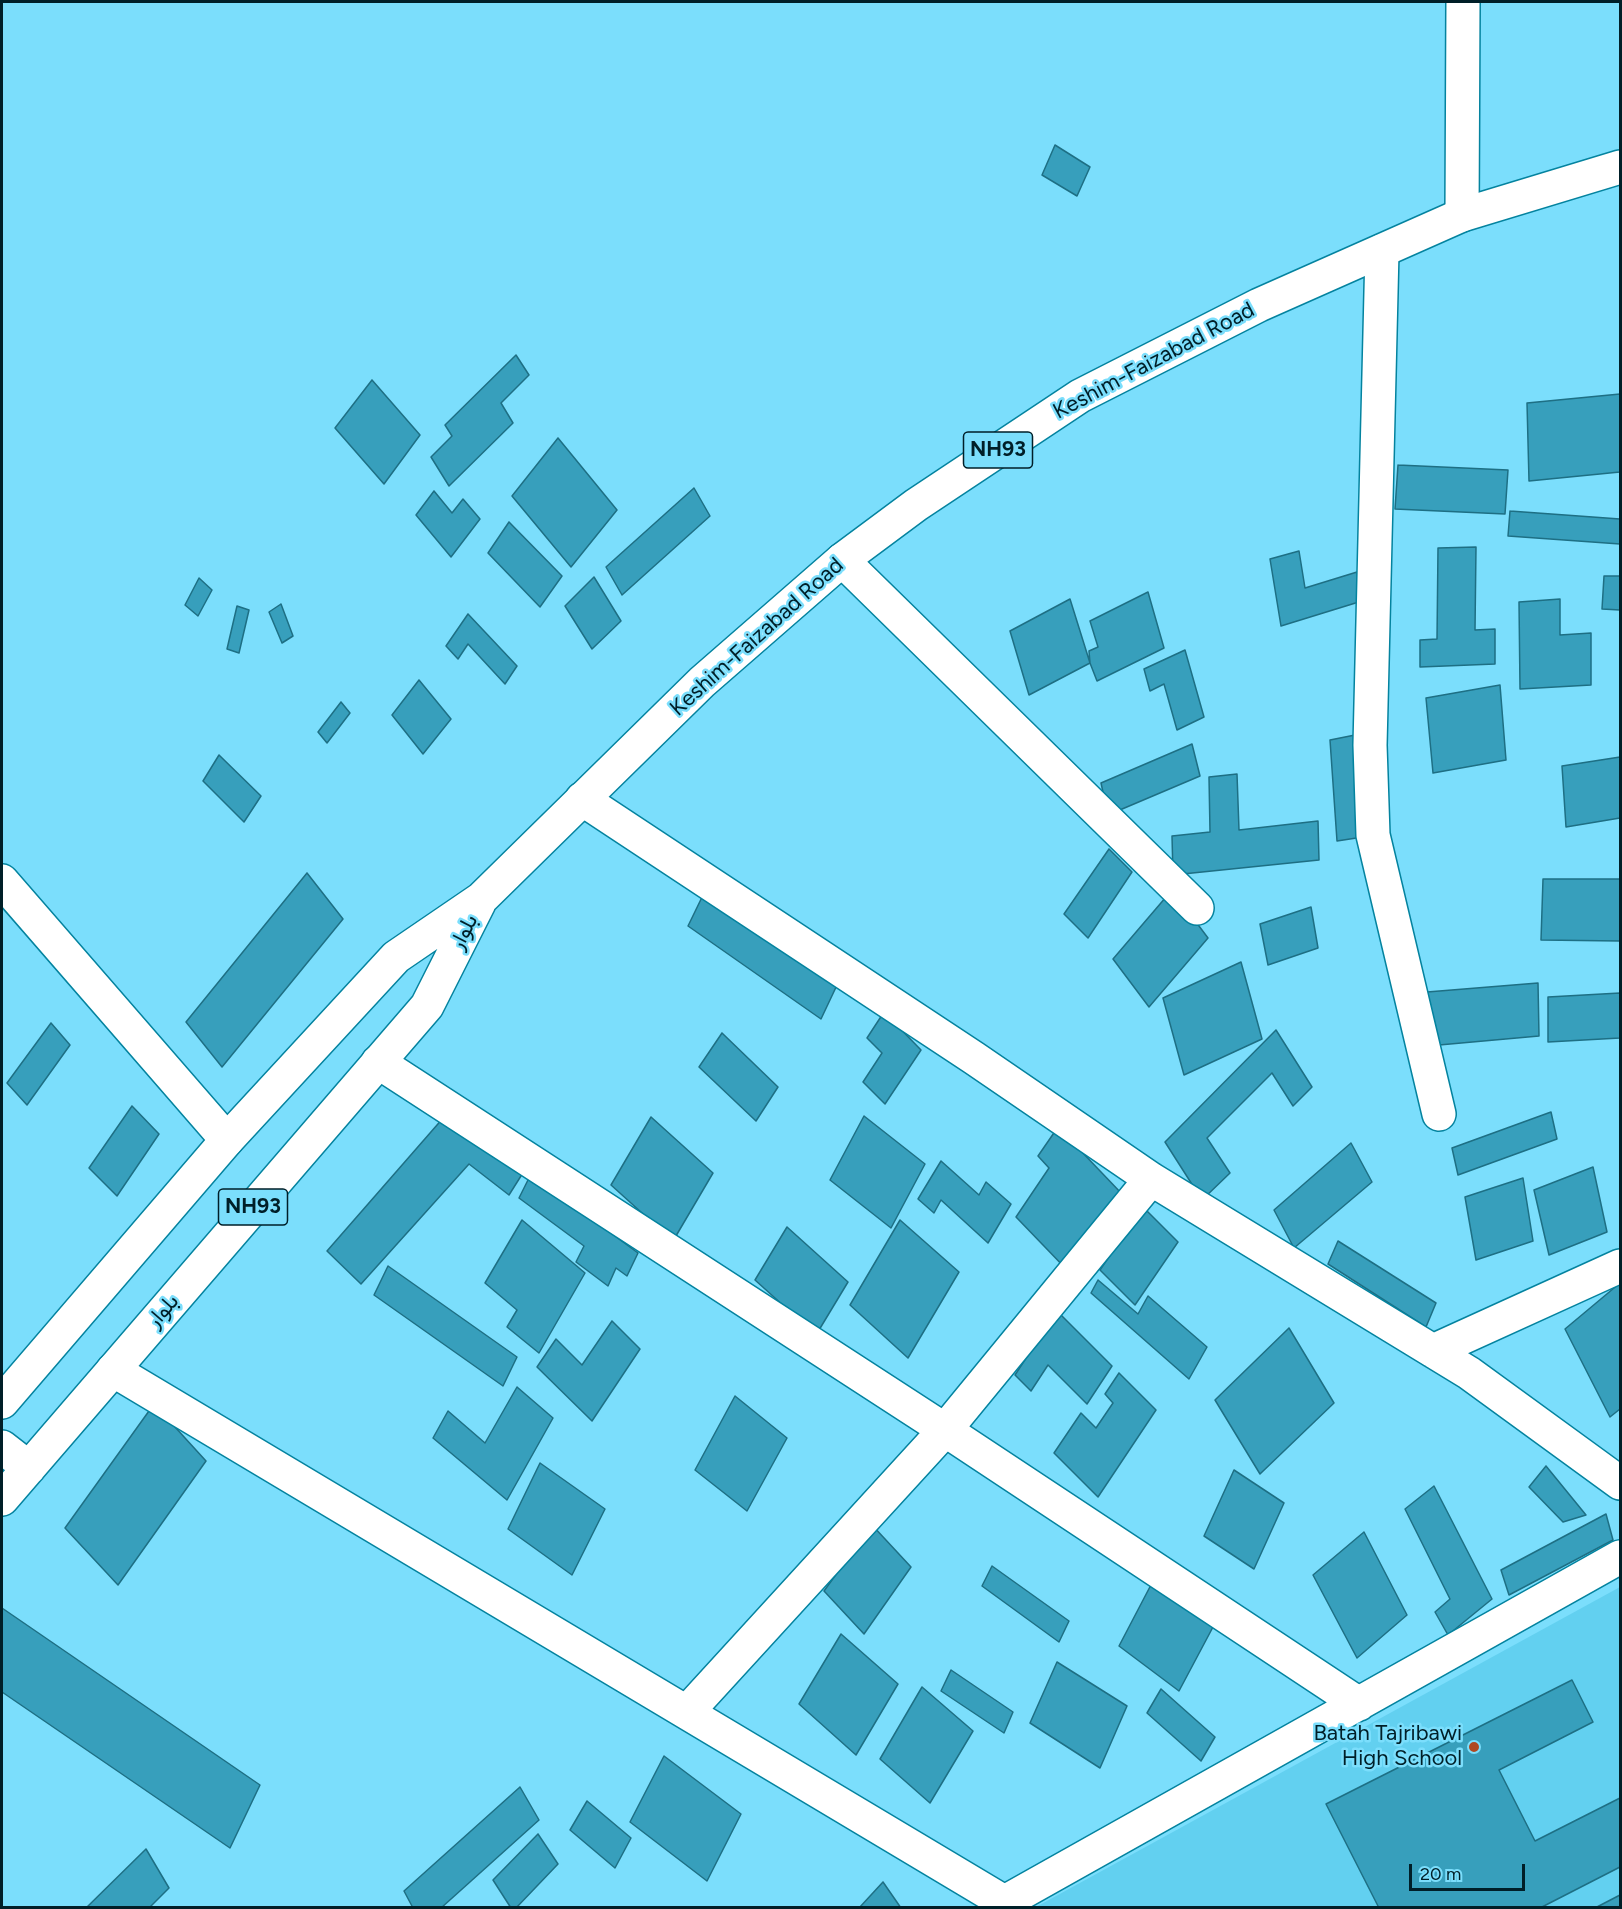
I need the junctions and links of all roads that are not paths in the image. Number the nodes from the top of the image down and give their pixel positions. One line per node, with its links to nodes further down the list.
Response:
1 (1463, 2): 3 (street)
2 (1620, 167): 3 (street, Keshim-Faizabad Road / NH93)
3 (1462, 215): 4 (street, Keshim-Faizabad Road / NH93)
4 (1382, 250): 5 (street, Keshim-Faizabad Road / NH93); 11 (street)
5 (842, 560): 6 (street, Keshim-Faizabad Road / NH93); 9 (street)
6 (582, 799): 8 (street, Keshim-Faizabad Road / NH93); 13 (street)
7 (2, 881): 12 (street)
8 (481, 899): 10 (street, بلوار / NH93); 12 (street, بلوار / NH93)
9 (1197, 908)
10 (378, 1062): 16 (street, بلوار / NH93); 18 (street)
11 (1439, 1114)
12 (227, 1140): 17 (street, بلوار / NH93)
13 (1151, 1179): 15 (street); 18 (street)
14 (1620, 1266): 15 (street)
15 (1433, 1351): 21 (street)
16 (113, 1370): 20 (street, بلوار / NH93); 25 (street)
17 (2, 1402)
18 (945, 1430): 24 (street); 25 (street)
19 (2, 1447): 20 (street)
20 (29, 1468): 22 (street, بلوار / NH93)
21 (1620, 1483)
22 (2, 1499)
23 (1620, 1557): 24 (street)
24 (1359, 1704): 26 (street)
25 (687, 1712): 26 (street)
26 (1010, 1905)

